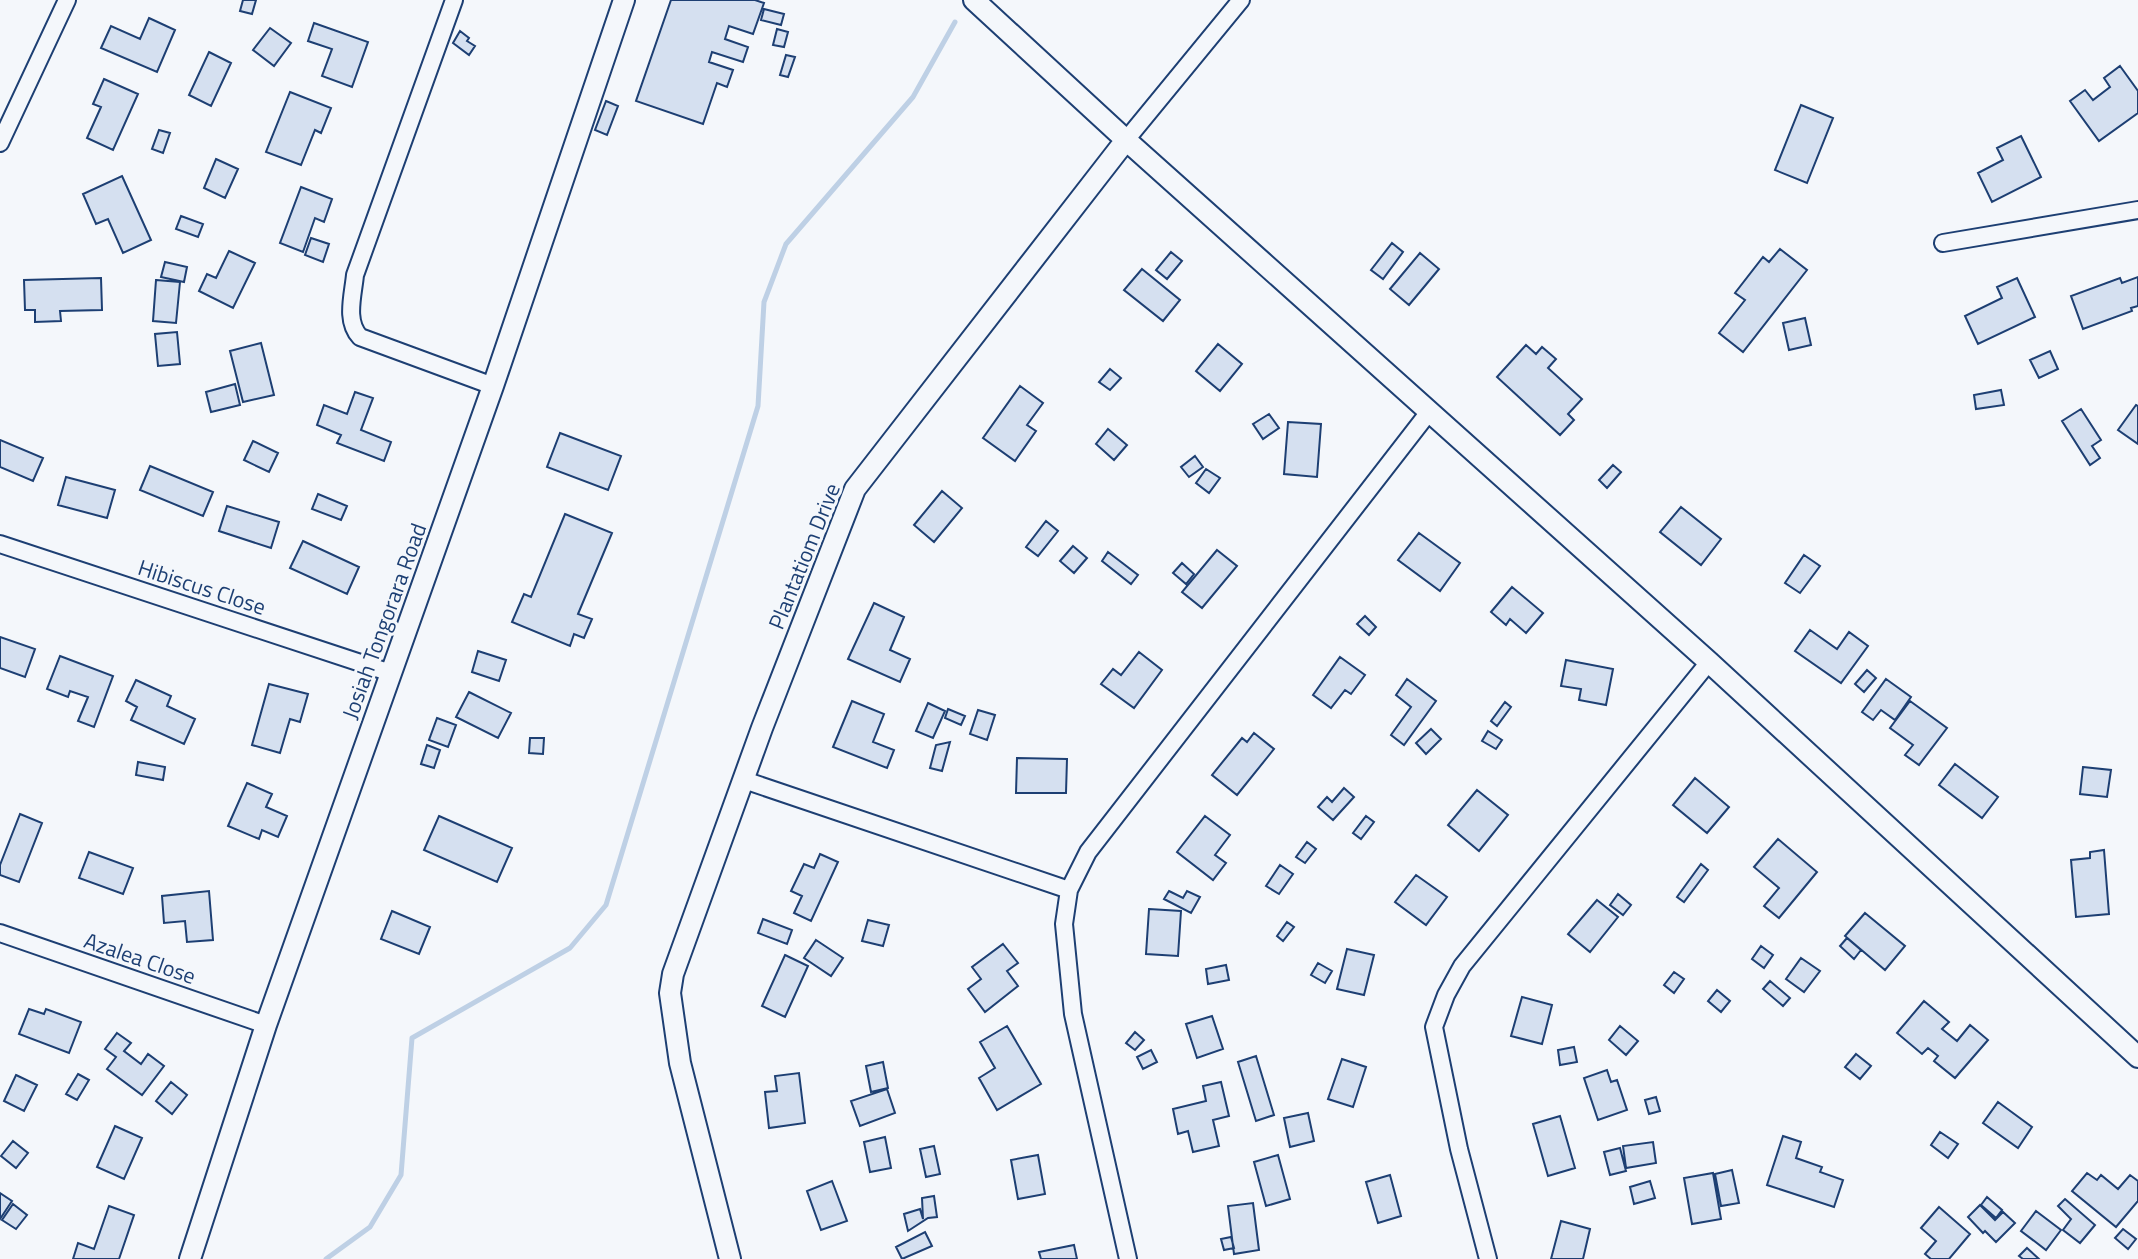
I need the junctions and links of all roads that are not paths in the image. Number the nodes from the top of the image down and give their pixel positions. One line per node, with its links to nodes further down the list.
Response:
1 (67, 0): 7 (street)
2 (454, 0): 10 (street)
3 (624, 0): 10 (street, Josiah Tongorara Road)
4 (974, 0): 6 (street)
5 (1241, 0): 6 (street)
6 (1126, 140): 11 (street); 15 (street, Plantatiom Drive)
7 (0, 143)
8 (2138, 210): 9 (street)
9 (1943, 243)
10 (493, 386): 14 (street, Josiah Tongorara Road)
11 (1429, 412): 13 (street); 16 (street)
12 (0, 544): 14 (street, Hibiscus Close)
13 (1709, 662): 19 (street); 23 (street)
14 (391, 673): 18 (street, Josiah Tongorara Road)
15 (744, 780): 16 (street); 21 (street, Plantatiom Drive)
16 (1069, 890): 22 (street)
17 (0, 933): 18 (street, Azalea Close)
18 (266, 1025): 20 (street, Josiah Tongorara Road)
19 (2138, 1057)
20 (190, 1259)
21 (730, 1259)
22 (1128, 1259)
23 (1488, 1259)

